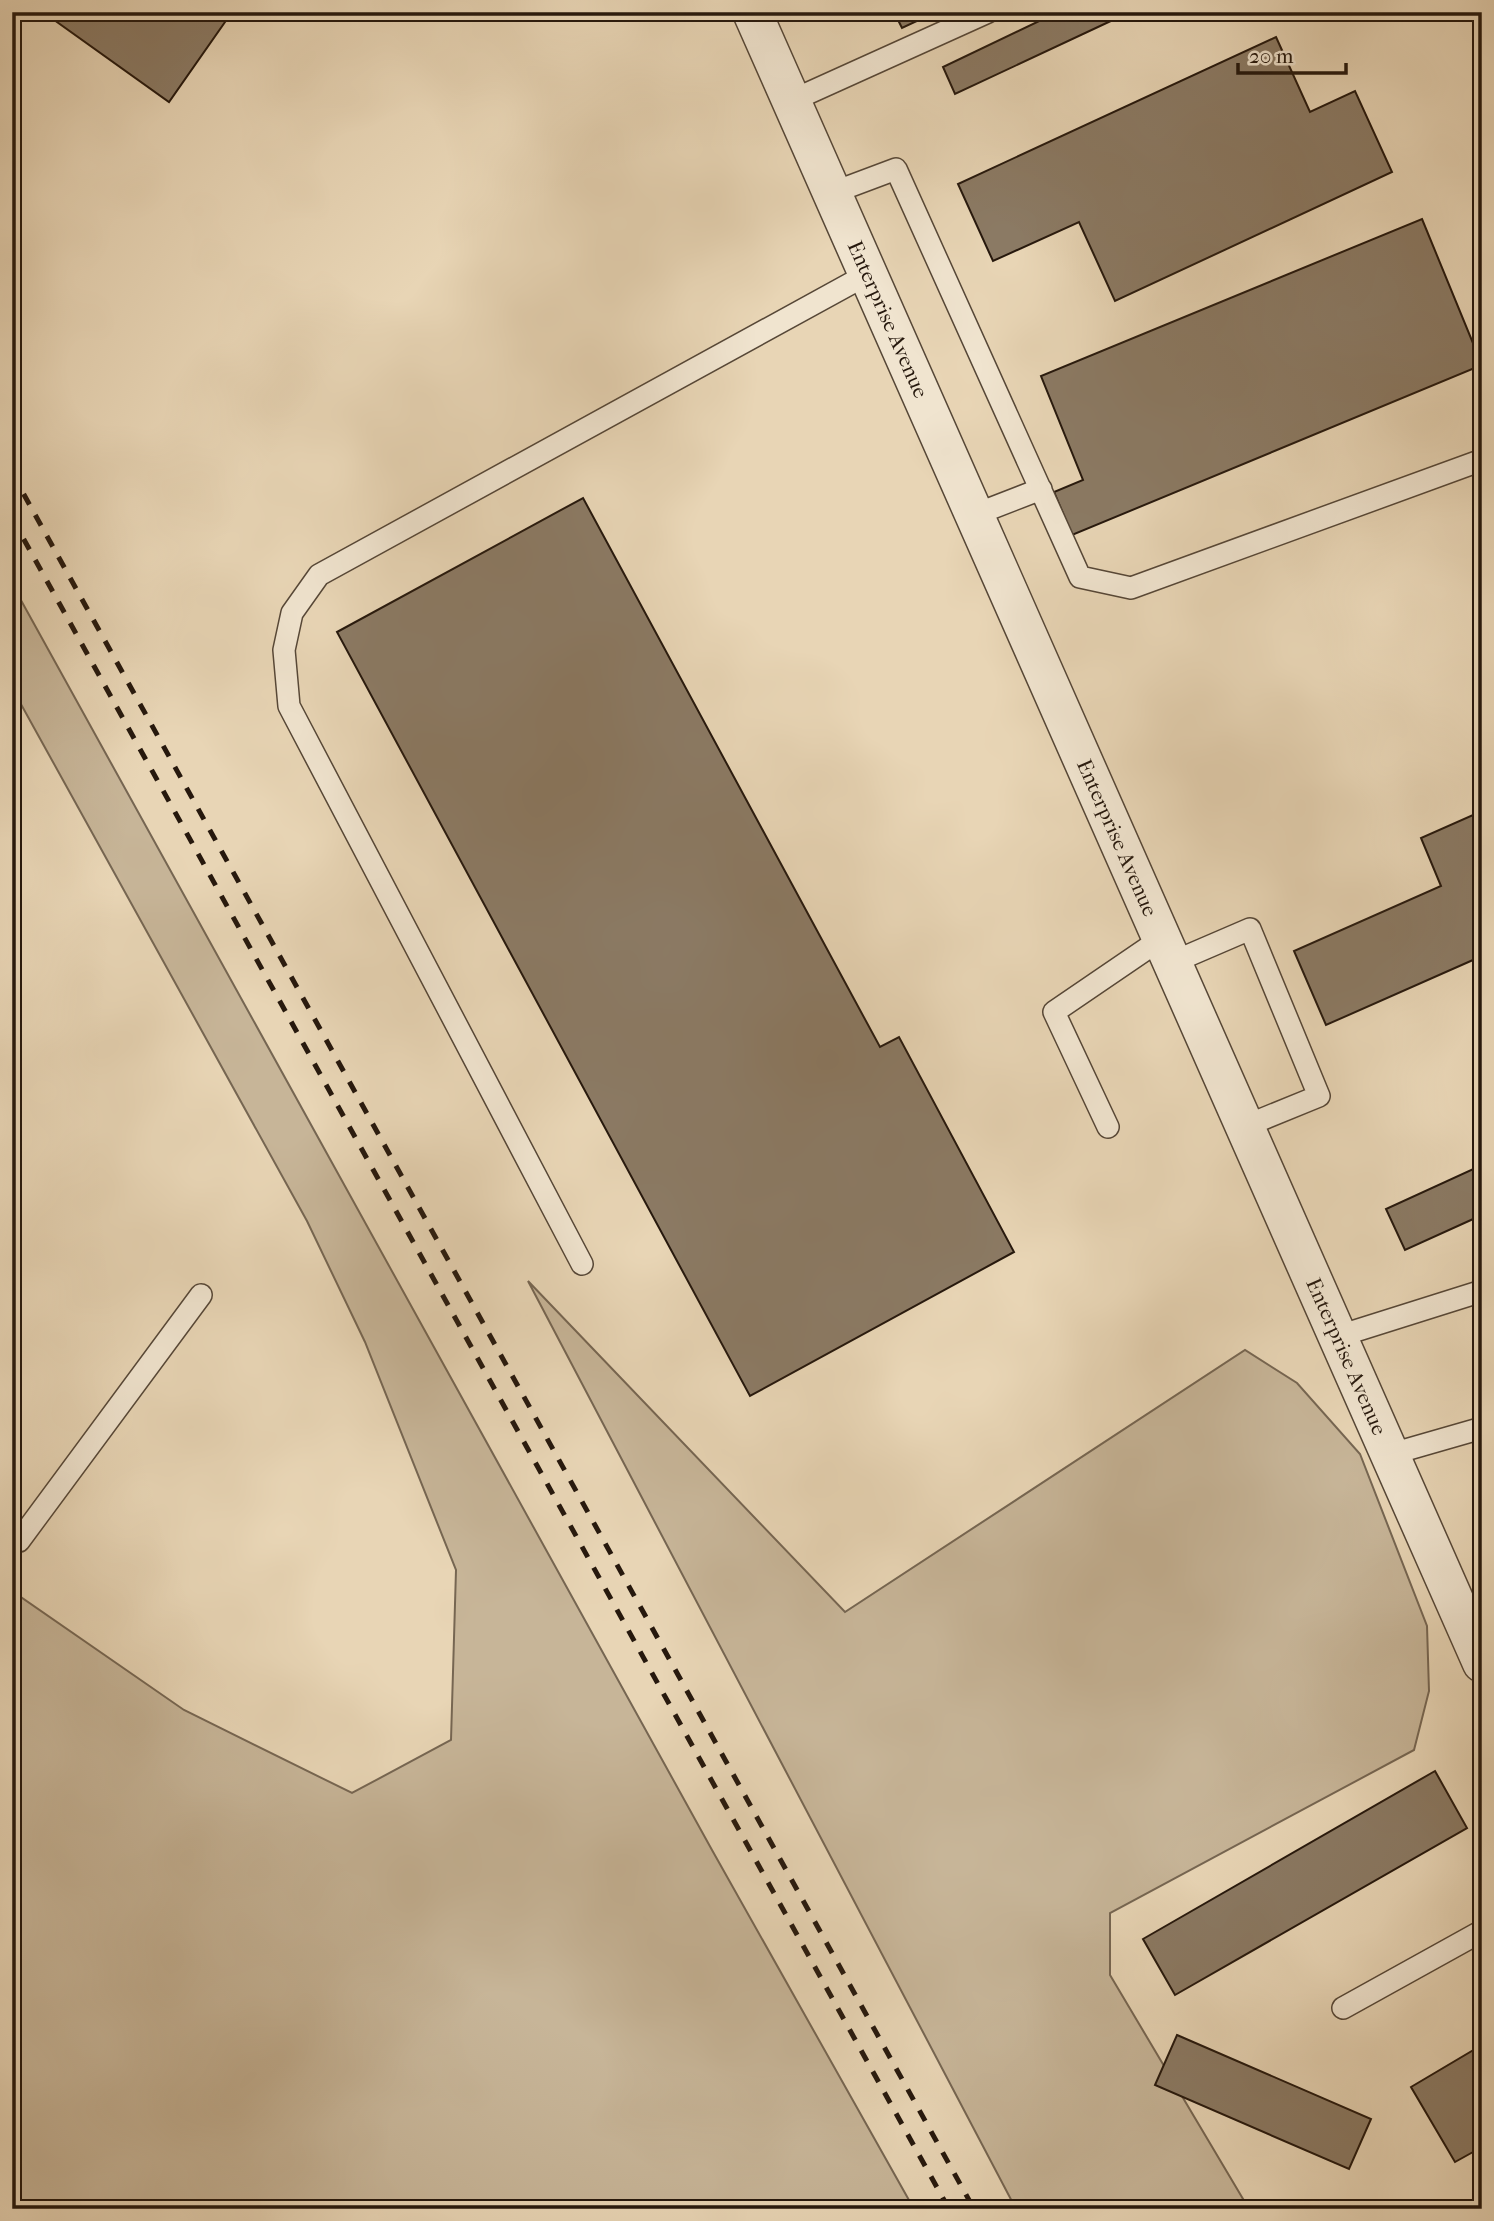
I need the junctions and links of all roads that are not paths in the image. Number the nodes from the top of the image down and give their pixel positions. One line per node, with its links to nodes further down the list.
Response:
1 (752, 12): 3 (street, Enterprise Avenue)
2 (988, 12): 3 (lane)
3 (791, 101): 4 (street, Enterprise Avenue)
4 (832, 193): 5 (street, Enterprise Avenue); 7 (lane)
5 (868, 274): 8 (street, Enterprise Avenue); 12 (lane)
6 (1482, 460): 7 (lane)
7 (1041, 489): 8 (lane)
8 (974, 515): 9 (street, Enterprise Avenue)
9 (1166, 951): 10 (lane); 11 (street, Enterprise Avenue); 11 (lane)
10 (1108, 1127)
11 (1243, 1127): 15 (street, Enterprise Avenue)
12 (582, 1264)
13 (1482, 1291): 15 (lane)
14 (201, 1295): 18 (lane)
15 (1336, 1337): 17 (street, Enterprise Avenue)
16 (1482, 1428): 17 (lane)
17 (1388, 1455): 19 (street, Enterprise Avenue)
18 (12, 1536)
19 (1482, 1663)
20 (1482, 1931): 21 (lane)
21 (1342, 2008)

